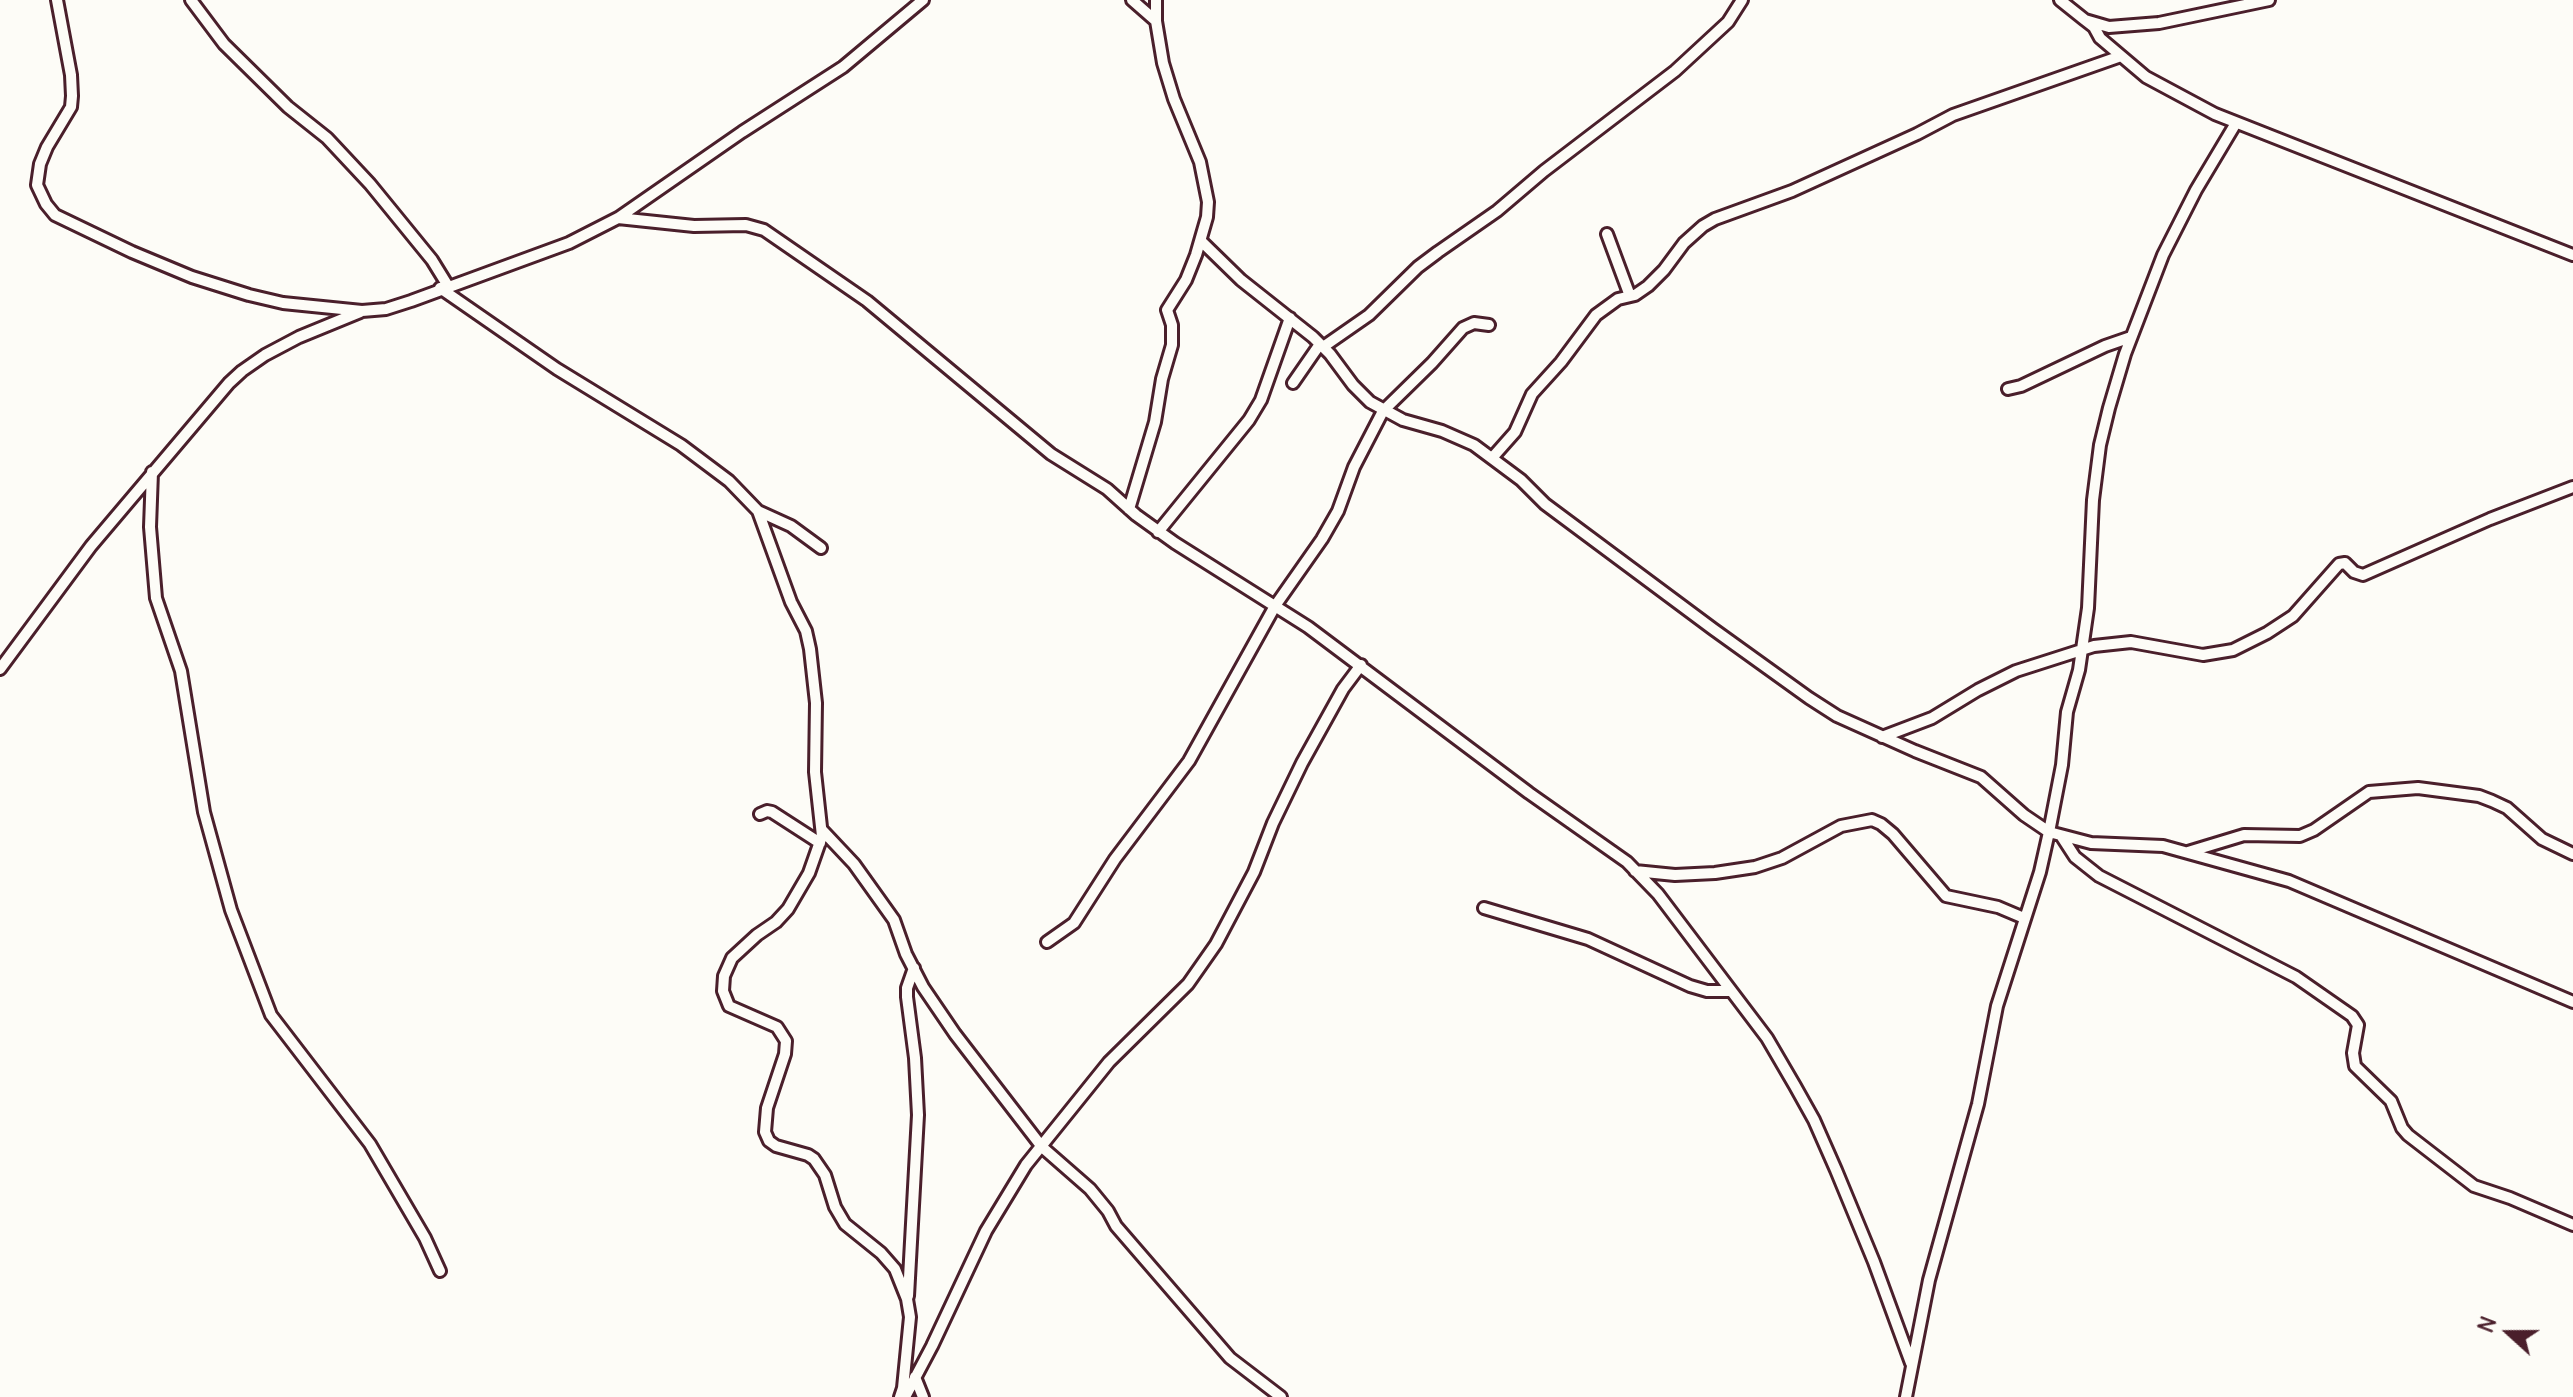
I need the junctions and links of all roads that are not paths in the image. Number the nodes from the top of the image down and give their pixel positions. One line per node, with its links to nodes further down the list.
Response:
1 (57, 0): 19 (street)
2 (191, 0): 17 (street)
3 (923, 0): 13 (street)
4 (1132, 0): 10 (street)
5 (1156, 0): 10 (street)
6 (1742, 0): 23 (street)
7 (2060, 0): 9 (street)
8 (2269, 0): 9 (street)
9 (2085, 20): 11 (street)
10 (1156, 21): 15 (street)
11 (2121, 56): 12 (street); 18 (street)
12 (2236, 123): 16 (street); 22 (street)
13 (618, 218): 17 (street); 30 (street)
14 (1607, 234): 18 (street)
15 (1201, 241): 20 (street); 30 (street)
16 (2573, 255)
17 (444, 287): 19 (street); 31 (street)
18 (1630, 296): 27 (street)
19 (362, 311): 28 (street)
20 (1290, 318): 23 (street); 32 (street)
21 (1489, 325): 26 (street)
22 (2131, 337): 25 (street); 35 (street)
23 (1322, 346): 24 (street); 26 (street)
24 (1293, 383)
25 (2008, 389)
26 (1383, 411): 27 (street); 34 (street)
27 (1492, 458): 38 (street)
28 (152, 472): 37 (street); 55 (street)
29 (2573, 487): 35 (street)
30 (1129, 509): 32 (street)
31 (758, 511): 33 (street); 40 (street)
32 (1158, 532): 34 (street)
33 (821, 548)
34 (1275, 606): 36 (street); 49 (street)
35 (2082, 650): 38 (street); 41 (street)
36 (1361, 665): 46 (street); 53 (street)
37 (0, 669)
38 (1882, 737): 41 (street)
39 (760, 814): 43 (street)
40 (822, 830): 43 (street); 50 (street)
41 (2049, 832): 42 (street); 48 (street)
42 (2062, 837): 44 (street); 54 (street)
43 (820, 843): 56 (street)
44 (2188, 852): 45 (street); 52 (street)
45 (2573, 854)
46 (1635, 871): 48 (street); 51 (street)
47 (1484, 908): 51 (street)
48 (2024, 918): 57 (street)
49 (1047, 942)
50 (914, 968): 53 (street); 56 (street)
51 (1730, 991): 57 (street)
52 (2573, 1002)
53 (1042, 1147): 58 (street); 61 (street)
54 (2573, 1225)
55 (440, 1271)
56 (907, 1299): 59 (street)
57 (1911, 1363): 62 (street)
58 (915, 1377): 59 (street); 60 (street)
59 (902, 1397)
60 (923, 1397)
61 (1281, 1397)
62 (1906, 1397)

